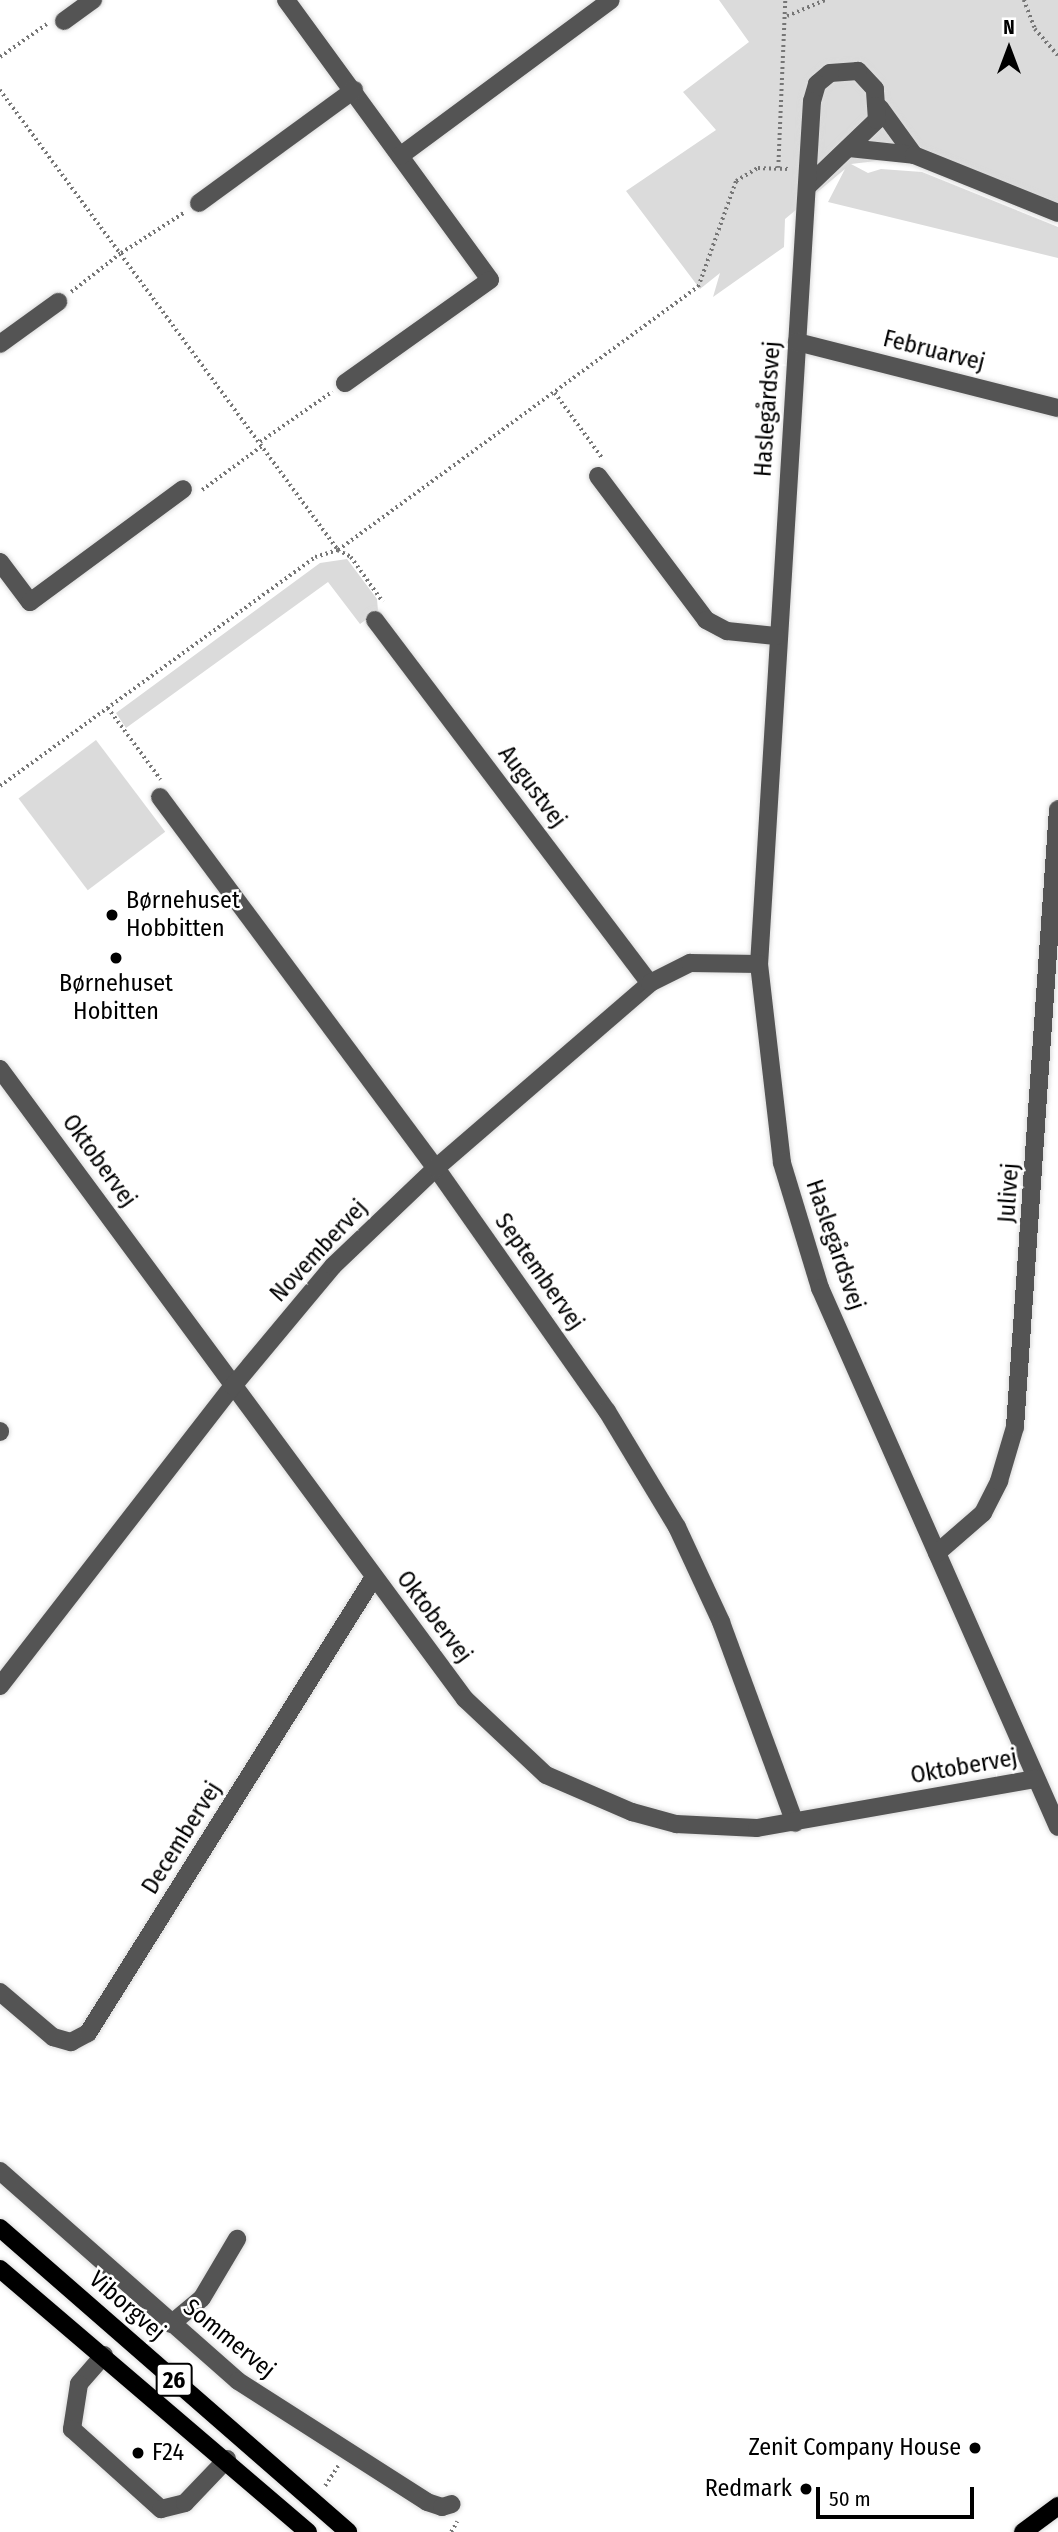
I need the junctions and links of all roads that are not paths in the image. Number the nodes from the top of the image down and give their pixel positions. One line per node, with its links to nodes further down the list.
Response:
1 (93, 0): 4 (street)
2 (286, 0): 5 (street)
3 (611, 0): 9 (street)
4 (64, 21)
5 (354, 90): 9 (street); 11 (street)
6 (880, 108): 7 (street); 8 (street, Haslegårdsvej); 10 (street, Haslegårdsvej)
7 (849, 148): 8 (street); 10 (street)
8 (914, 155): 12 (street)
9 (400, 156): 16 (street)
10 (808, 178): 14 (street, Haslegårdsvej)
11 (199, 203)
12 (1058, 213)
13 (58, 302): 15 (street)
14 (797, 342): 17 (street, Februarvej); 22 (street, Haslegårdsvej)
15 (0, 344)
16 (345, 383)
17 (1058, 408)
18 (598, 476): 22 (street)
19 (183, 489): 20 (street)
20 (1, 564)
21 (374, 620): 26 (street, Augustvej)
22 (776, 636): 25 (street, Haslegårdsvej)
23 (160, 797): 28 (street, Septembervej)
24 (1058, 809): 30 (street, Julivej)
25 (758, 964): 26 (street, Novembervej); 30 (street, Haslegårdsvej)
26 (650, 983): 28 (street, Novembervej)
27 (0, 1069): 29 (street, Oktobervej)
28 (436, 1168): 29 (street, Novembervej); 34 (street, Septembervej)
29 (233, 1386): 31 (street, Oktobervej); 32 (street, Novembervej)
30 (937, 1553): 33 (street, Haslegårdsvej)
31 (374, 1577): 34 (street, Oktobervej); 36 (street, Decembervej)
32 (0, 1686)
33 (1036, 1779): 34 (street, Oktobervej); 35 (street, Haslegårdsvej)
34 (795, 1823)
35 (1058, 1827)
36 (0, 1992)
37 (0, 2171): 41 (street, Sommervej)
38 (0, 2228): 47 (main road, Viborgvej / 26)
39 (237, 2239): 41 (street)
40 (0, 2269): 42 (main road, 26)
41 (171, 2323): 44 (street, Sommervej)
42 (104, 2355): 43 (main road, 26); 43 (street)
43 (227, 2459): 46 (main road, 26)
44 (452, 2504)
45 (1058, 2506): 48 (main road)
46 (308, 2532)
47 (348, 2532)
48 (1023, 2532)

